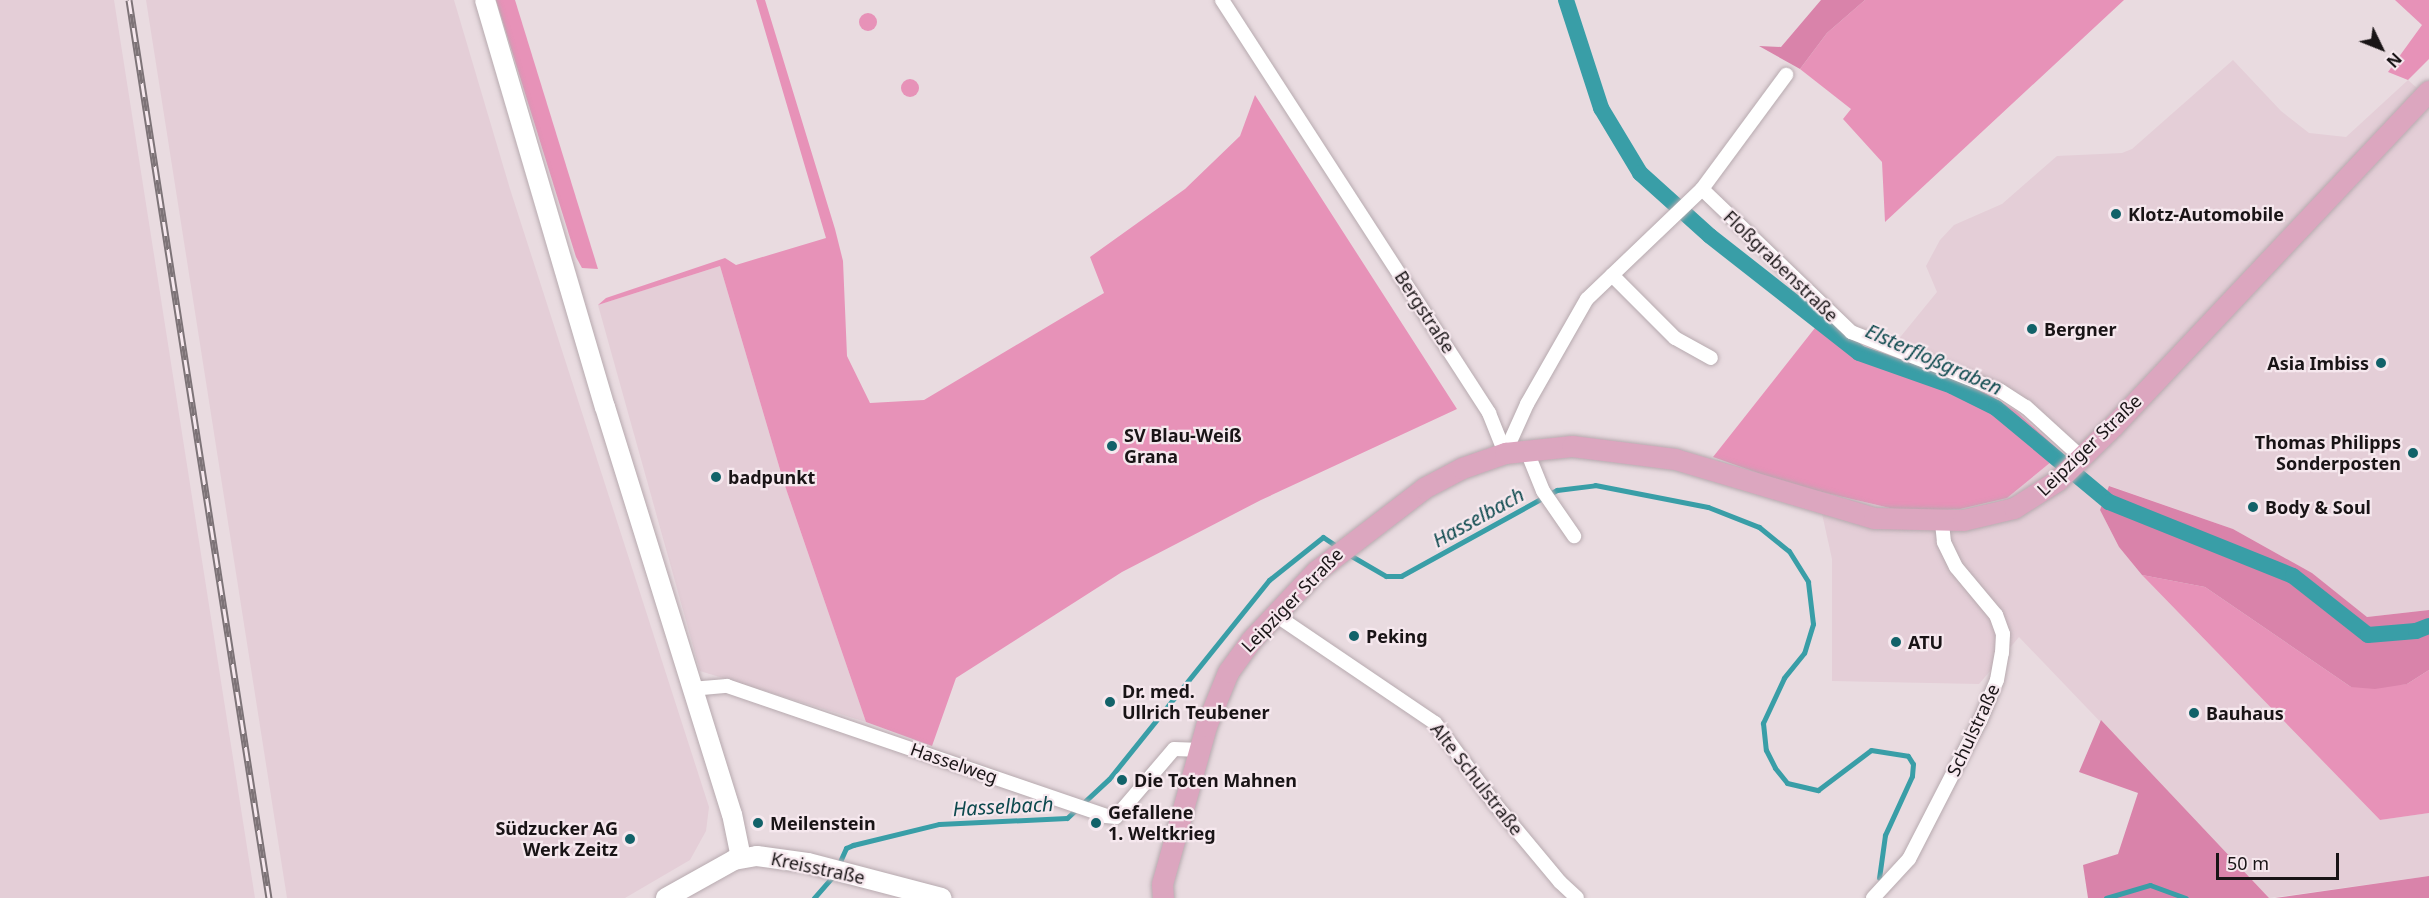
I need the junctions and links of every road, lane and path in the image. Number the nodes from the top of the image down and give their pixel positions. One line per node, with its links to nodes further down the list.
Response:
1 (485, 0): 14 (main road)
2 (1222, 0): 9 (street, Bergstraße)
3 (1786, 75): 5 (street)
4 (2429, 91): 10 (main road, Leipziger Straße)
5 (1702, 189): 6 (street); 10 (street, Floßgrabenstraße)
6 (1612, 275): 7 (street); 9 (street)
7 (1711, 358)
8 (1526, 449): 9 (main road, Leipziger Straße); 11 (main road, Leipziger Straße); 12 (street)
9 (1505, 453): 13 (main road, Leipziger Straße)
10 (2079, 460): 11 (main road, Leipziger Straße)
11 (1942, 522): 21 (street, Schulstraße)
12 (1574, 536)
13 (1274, 614): 15 (main road, Leipziger Straße); 20 (street, Alte Schulstraße)
14 (691, 688): 15 (street, Hasselweg); 16 (main road)
15 (1194, 749): 17 (main road, Leipziger Straße)
16 (741, 858): 18 (main road, Kreisstraße); 19 (main road, Kreisstraße)
17 (1158, 893)
18 (666, 898)
19 (941, 898)
20 (1577, 898)
21 (1873, 898)

